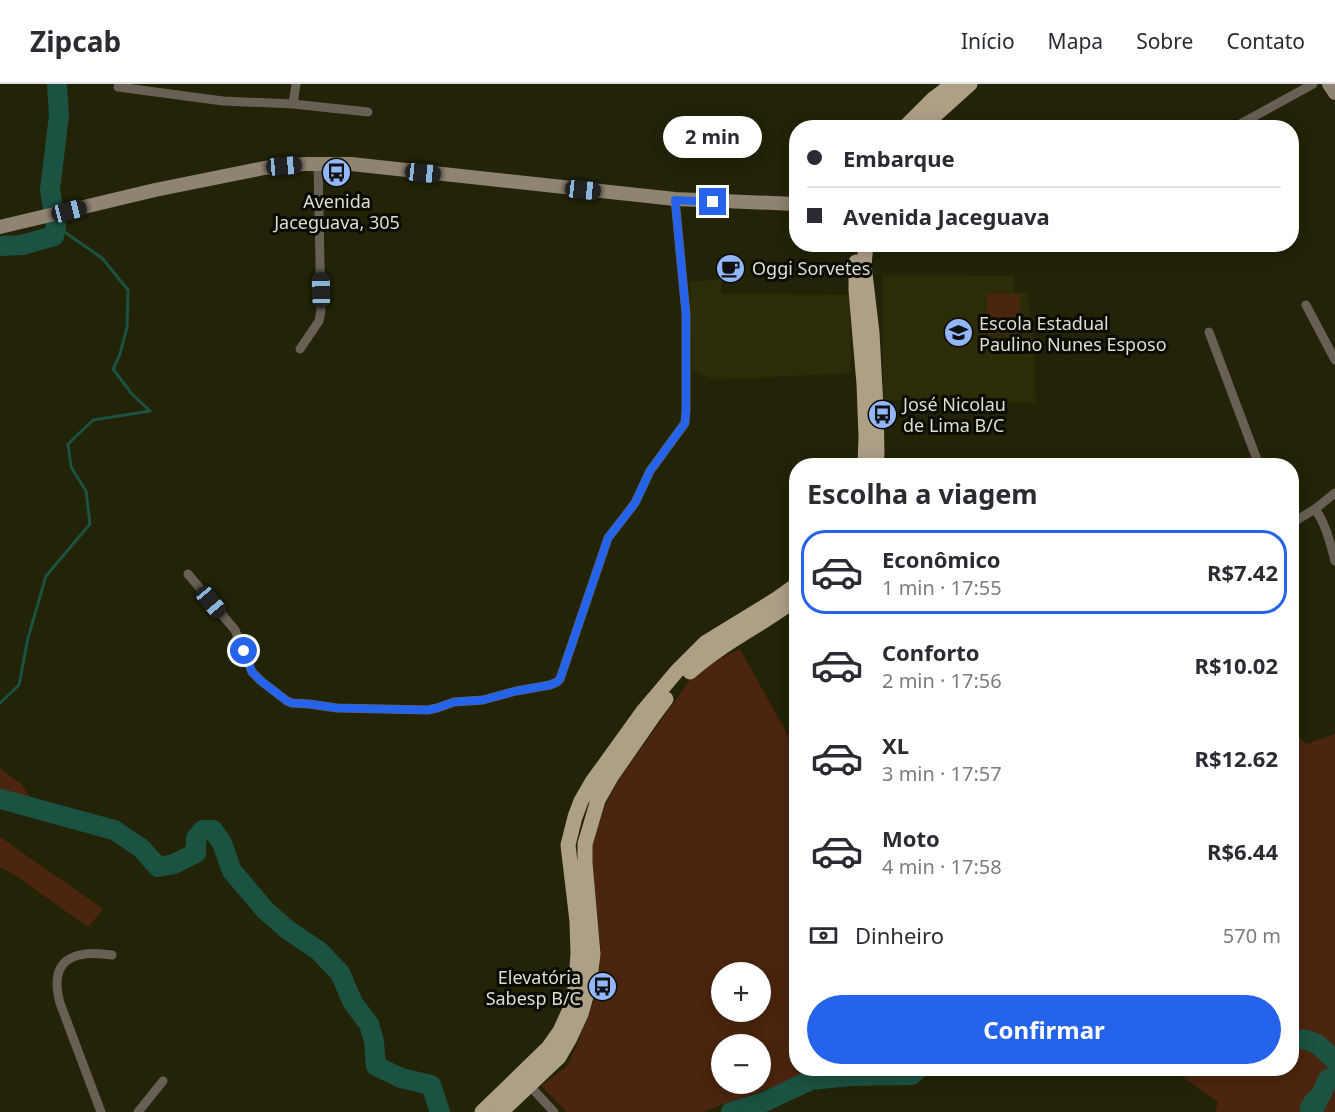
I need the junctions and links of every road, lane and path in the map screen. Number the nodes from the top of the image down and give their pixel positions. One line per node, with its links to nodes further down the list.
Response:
1 (296, 84): 8 (street)
2 (953, 84): 10 (main road)
3 (970, 84): 11 (main road)
4 (1313, 84): 12 (street)
5 (1329, 84): 7 (main road)
6 (118, 87): 8 (street)
7 (1335, 93)
8 (293, 104): 9 (street)
9 (368, 112)
10 (912, 120)
11 (930, 120)
12 (1248, 120)
13 (318, 164): 14 (main road); 16 (main road); 21 (street)
14 (675, 200): 15 (main road); 30 (street)
15 (789, 204)
16 (0, 227)
17 (857, 252): 23 (main road)
18 (865, 252): 24 (main road)
19 (1306, 305): 22 (street)
20 (1209, 332): 25 (street)
21 (300, 349)
22 (1335, 360)
23 (865, 458)
24 (877, 458)
25 (1256, 458)
26 (1335, 493): 27 (street)
27 (1315, 509): 28 (street); 29 (street)
28 (1299, 519)
29 (1335, 561)
30 (188, 574)
31 (789, 590): 34 (main road)
32 (789, 604): 36 (main road)
33 (112, 955): 37 (street)
34 (548, 1048): 36 (main road); 39 (main road)
35 (163, 1081): 38 (street)
36 (530, 1086): 39 (main road); 40 (main road); 41 (street)
37 (101, 1112)
38 (138, 1112)
39 (483, 1112)
40 (501, 1112)
41 (554, 1112)

